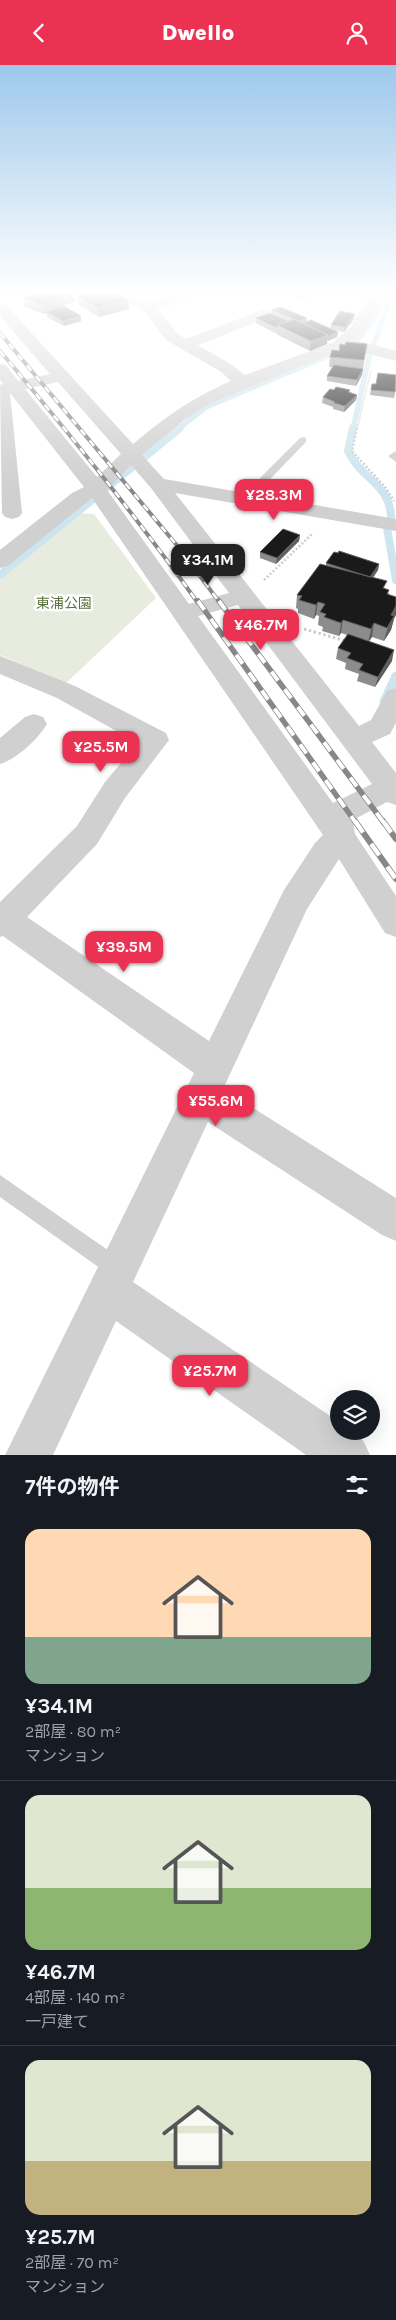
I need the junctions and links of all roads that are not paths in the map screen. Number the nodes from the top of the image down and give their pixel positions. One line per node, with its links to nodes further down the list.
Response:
1 (45, 357): 4 (street)
2 (208, 357): 5 (street)
3 (311, 357): 5 (street)
4 (62, 376): 6 (street); 9 (street)
5 (243, 382): 9 (street)
6 (4, 384): 7 (street); 13 (street)
7 (2, 419): 16 (street)
8 (303, 440): 14 (lane)
9 (132, 454): 12 (street); 13 (street)
10 (396, 454): 11 (lane)
11 (396, 459)
12 (158, 484): 14 (street); 19 (street)
13 (96, 489): 15 (street); 20 (street)
14 (245, 499): 17 (street)
15 (65, 509): 16 (street); 18 (street)
16 (6, 514)
17 (396, 525)
18 (0, 561)
19 (252, 590): 20 (street); 24 (street)
20 (183, 613): 27 (street)
21 (0, 664): 28 (street)
22 (396, 697): 24 (street)
23 (34, 724): 25 (street)
24 (354, 739): 26 (street)
25 (0, 755)
26 (393, 791): 27 (street)
27 (340, 837): 29 (street); 30 (street)
28 (2, 921): 30 (street)
29 (396, 923)
30 (209, 1082): 32 (street); 33 (street)
31 (0, 1185): 33 (lane)
32 (396, 1221)
33 (113, 1280): 34 (street); 35 (street)
34 (29, 1455)
35 (346, 1455)

